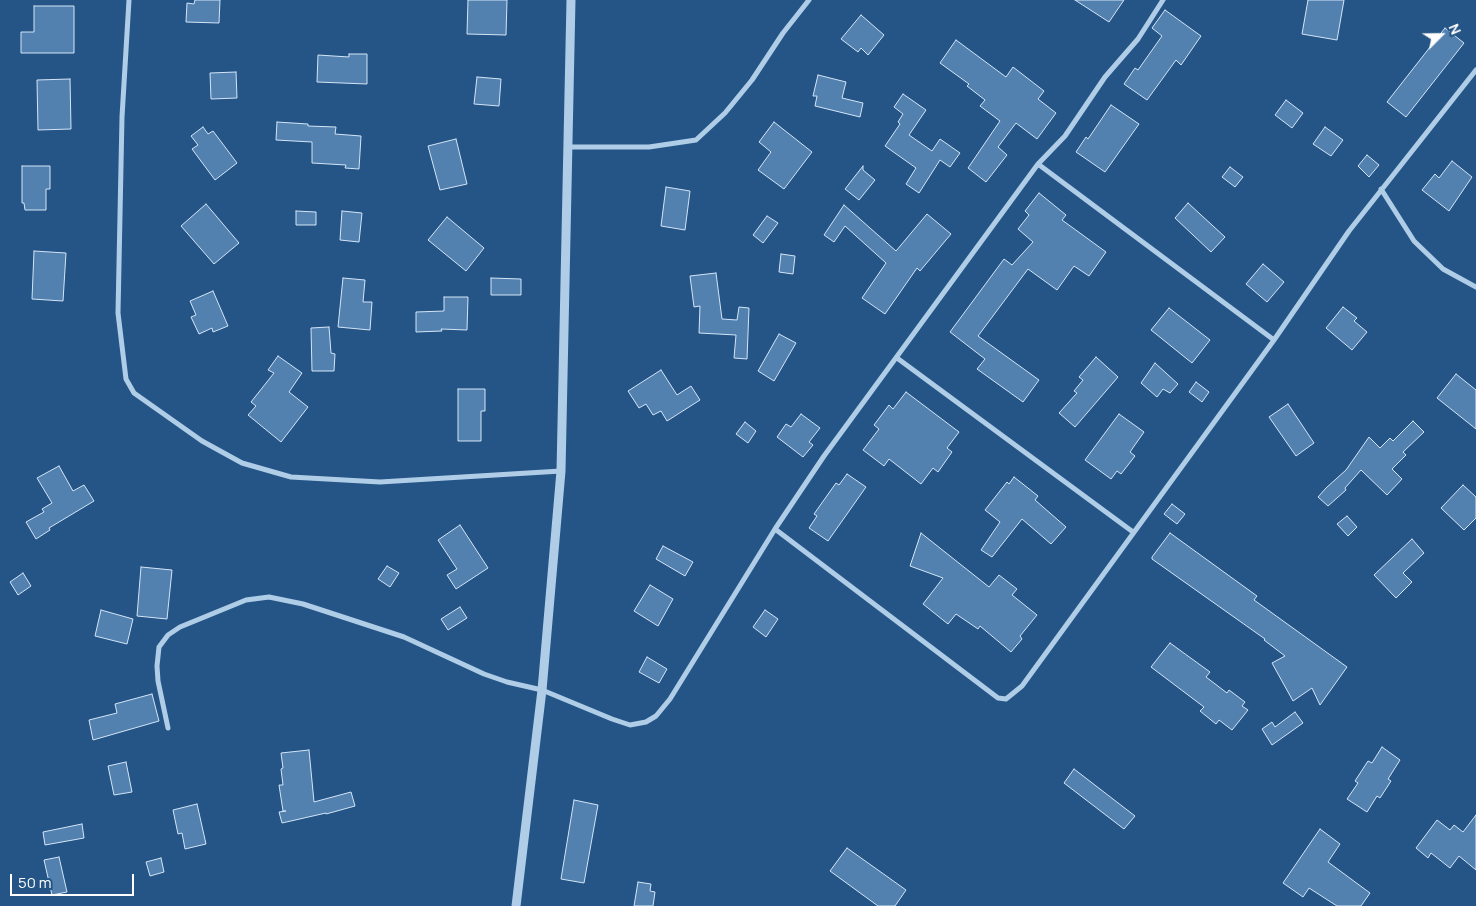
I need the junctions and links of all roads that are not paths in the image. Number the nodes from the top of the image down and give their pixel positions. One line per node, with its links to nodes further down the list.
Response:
1 (129, 0): 12 (street)
2 (571, 0): 6 (street)
3 (809, 0): 6 (street)
4 (1163, 0): 7 (street)
5 (1476, 70): 8 (street)
6 (568, 147): 12 (street)
7 (1038, 164): 10 (street); 11 (street)
8 (1381, 189): 9 (street); 10 (street)
9 (1476, 287)
10 (1274, 340): 14 (street)
11 (897, 358): 13 (street); 14 (street)
12 (561, 471): 15 (street)
13 (775, 530): 14 (street); 15 (street)
14 (1133, 532)
15 (542, 690): 16 (street); 17 (street)
16 (168, 728)
17 (516, 906)

